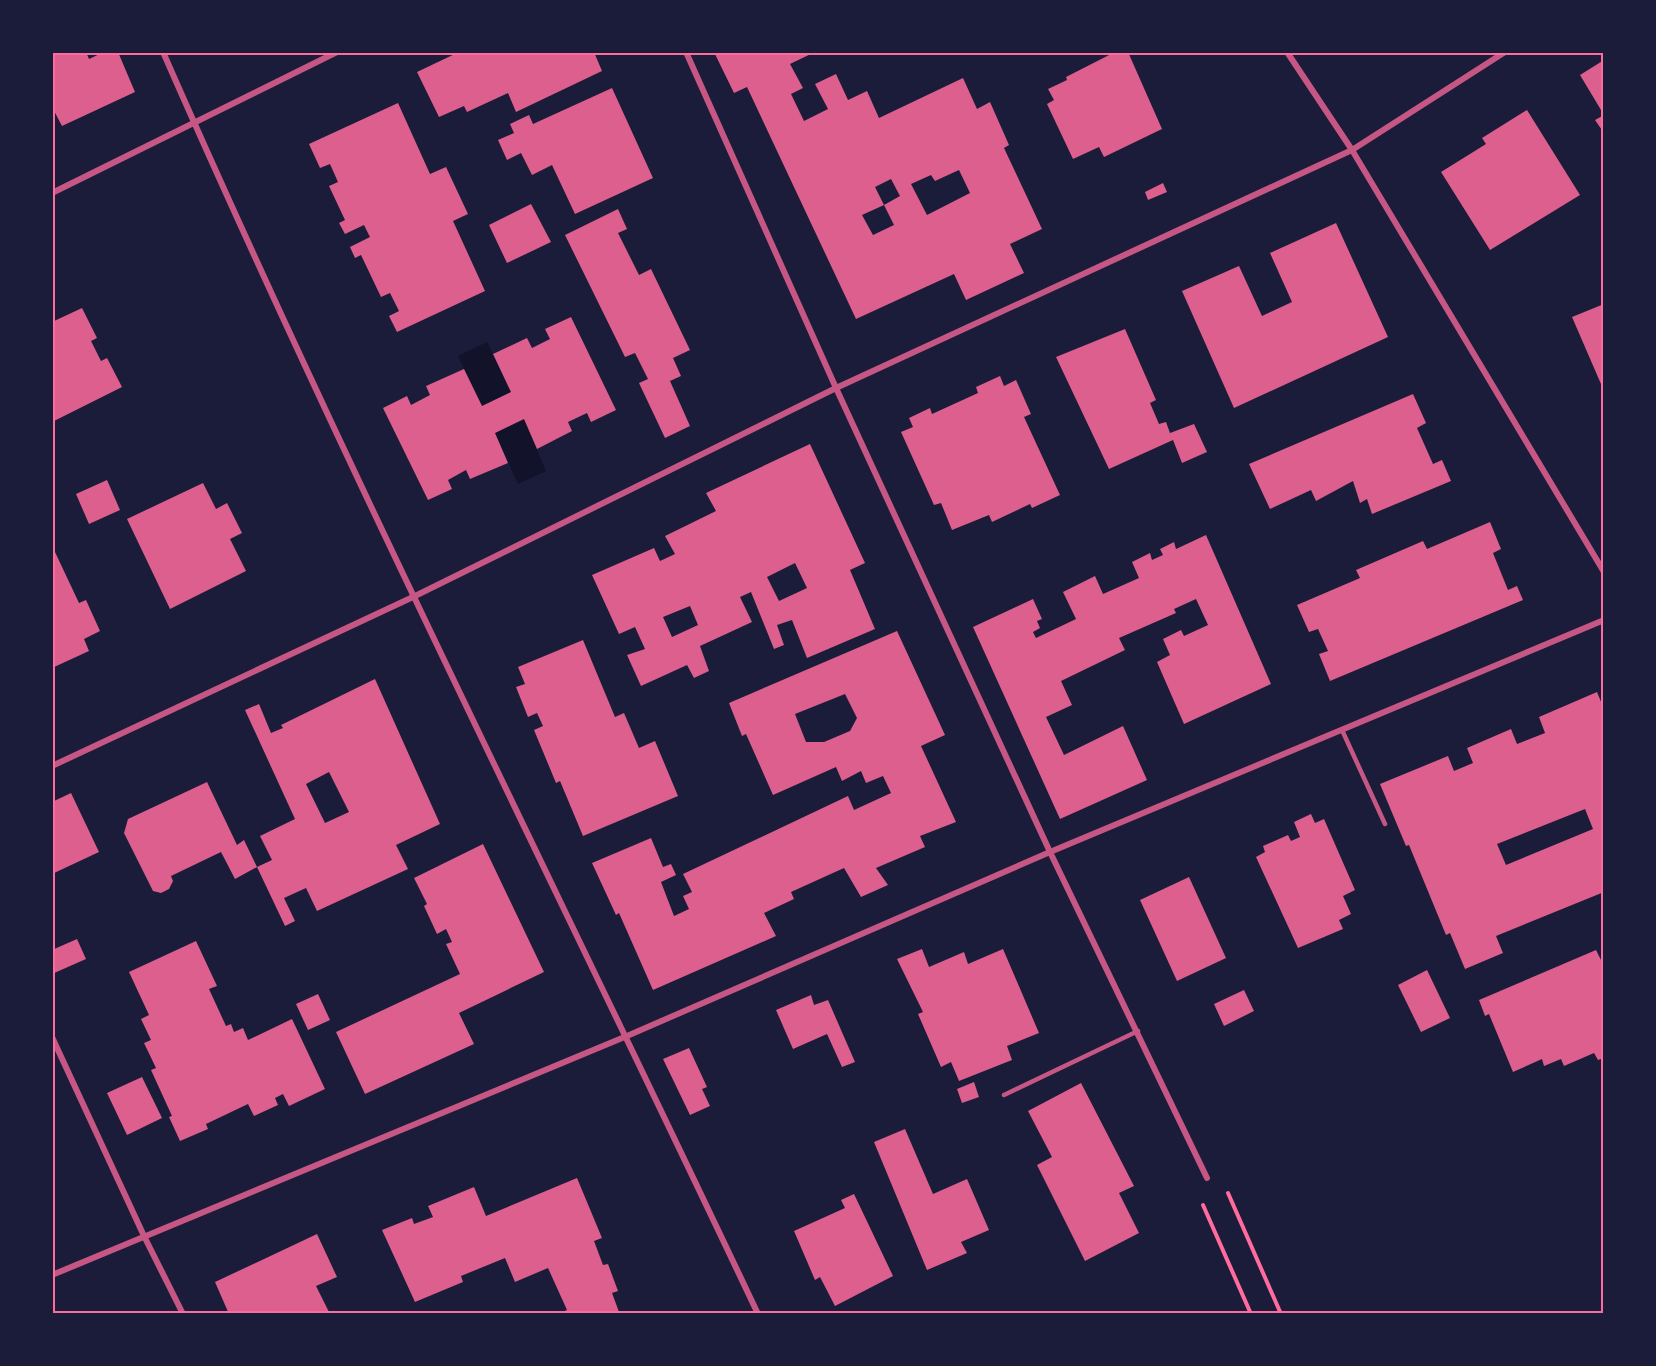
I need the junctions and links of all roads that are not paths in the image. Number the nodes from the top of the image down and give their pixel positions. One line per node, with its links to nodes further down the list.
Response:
1 (163, 52): 6 (street)
2 (337, 52): 6 (street)
3 (686, 52): 9 (street)
4 (1287, 52): 7 (street)
5 (1505, 52): 7 (street)
6 (194, 122): 8 (street); 11 (street)
7 (1352, 150): 9 (street); 10 (street)
8 (52, 193)
9 (836, 387): 11 (street); 16 (street)
10 (1604, 572)
11 (413, 597): 14 (street); 18 (street)
12 (1604, 620): 13 (street)
13 (1342, 730): 15 (lane); 16 (street)
14 (52, 766)
15 (1385, 824)
16 (1050, 852): 17 (street); 18 (street)
17 (1138, 1031): 20 (lane); 21 (street)
18 (627, 1036): 22 (street); 25 (street)
19 (52, 1037): 22 (street)
20 (1004, 1095)
21 (1207, 1178)
22 (144, 1236): 23 (street); 24 (street)
23 (52, 1275)
24 (183, 1314)
25 (758, 1314)

